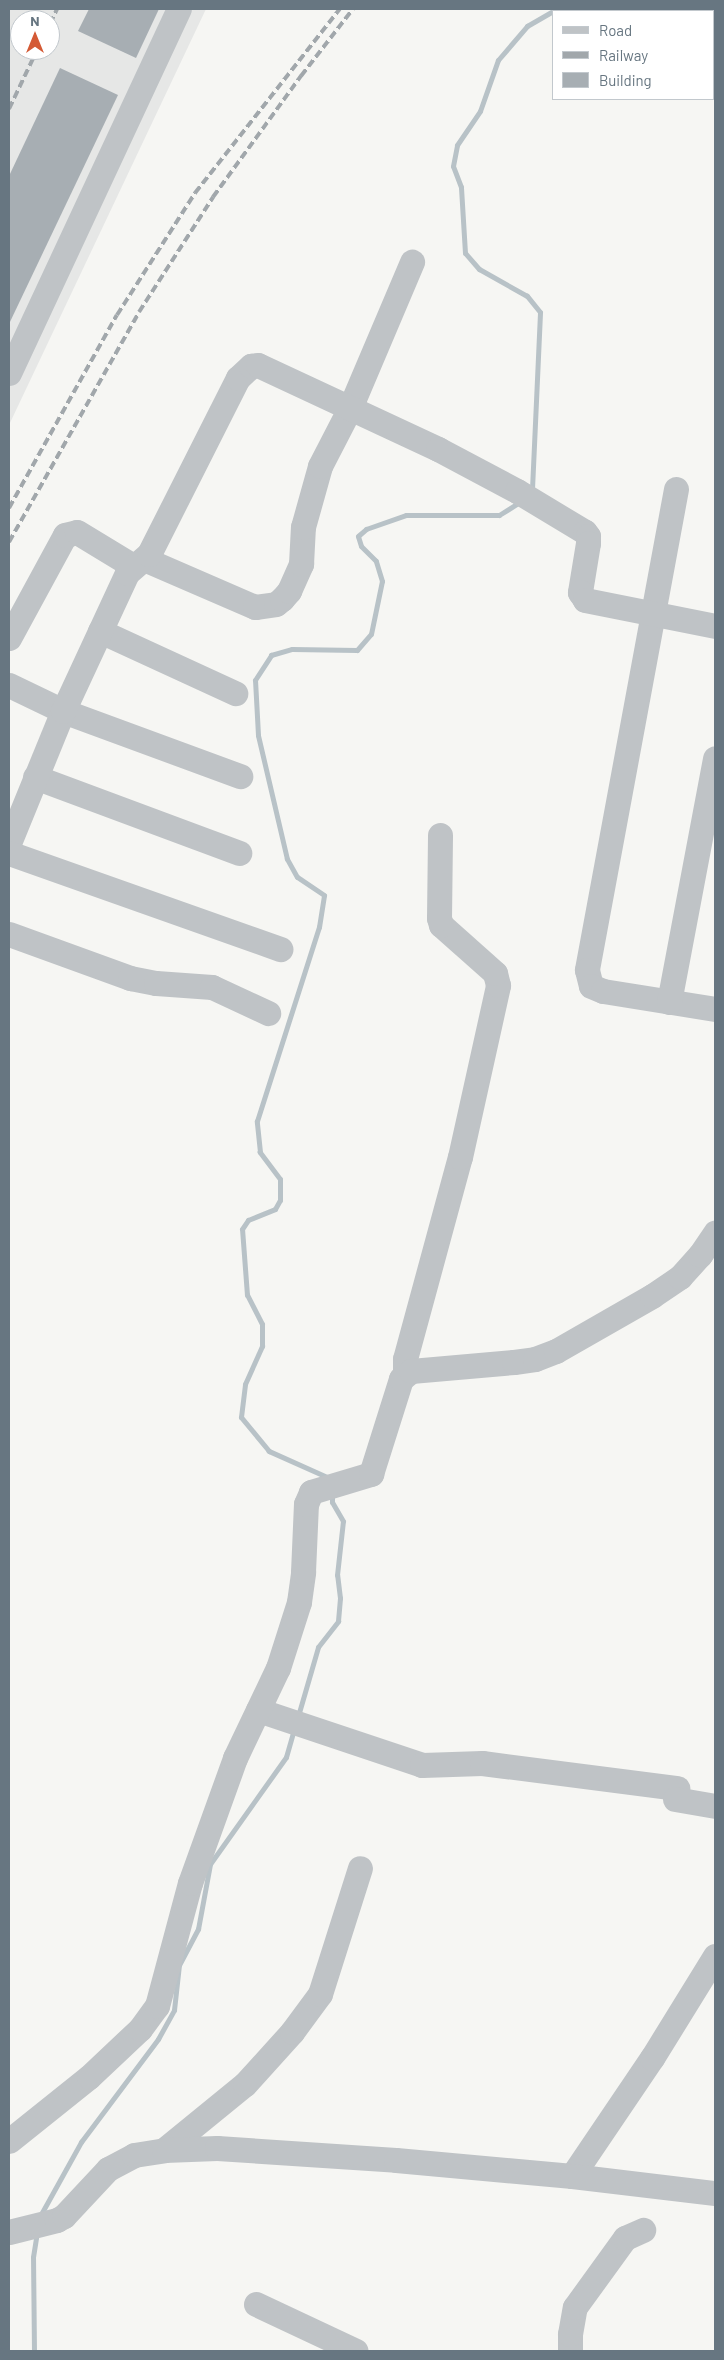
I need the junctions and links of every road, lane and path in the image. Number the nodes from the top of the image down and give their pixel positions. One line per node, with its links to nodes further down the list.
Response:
1 (179, 9): 3 (street)
2 (412, 262): 4 (street)
3 (9, 373)
4 (350, 408): 6 (street); 6 (street); 7 (street)
5 (676, 489): 7 (street)
6 (139, 562): 9 (street); 10 (street)
7 (655, 614): 8 (street); 23 (street)
8 (715, 626)
9 (100, 631): 12 (street); 13 (street)
10 (9, 638)
11 (9, 685): 13 (street)
12 (235, 693)
13 (63, 711): 15 (street); 16 (street)
14 (715, 758): 23 (street)
15 (240, 776)
16 (35, 777): 18 (street); 20 (street)
17 (440, 835): 27 (street)
18 (9, 843)
19 (9, 853): 22 (street)
20 (239, 853)
21 (9, 934): 25 (street)
22 (280, 948)
23 (669, 1002): 24 (street)
24 (715, 1009)
25 (268, 1013)
26 (715, 1233): 27 (street)
27 (405, 1374): 28 (street)
28 (258, 1710): 29 (street); 32 (street)
29 (715, 1806)
30 (360, 1868): 33 (street)
31 (715, 1956): 34 (street)
32 (9, 2141)
33 (164, 2150): 34 (street); 37 (street)
34 (572, 2176): 35 (street)
35 (715, 2192)
36 (643, 2230): 40 (street)
37 (15, 2231)
38 (256, 2304): 39 (street)
39 (356, 2351)
40 (570, 2351)

